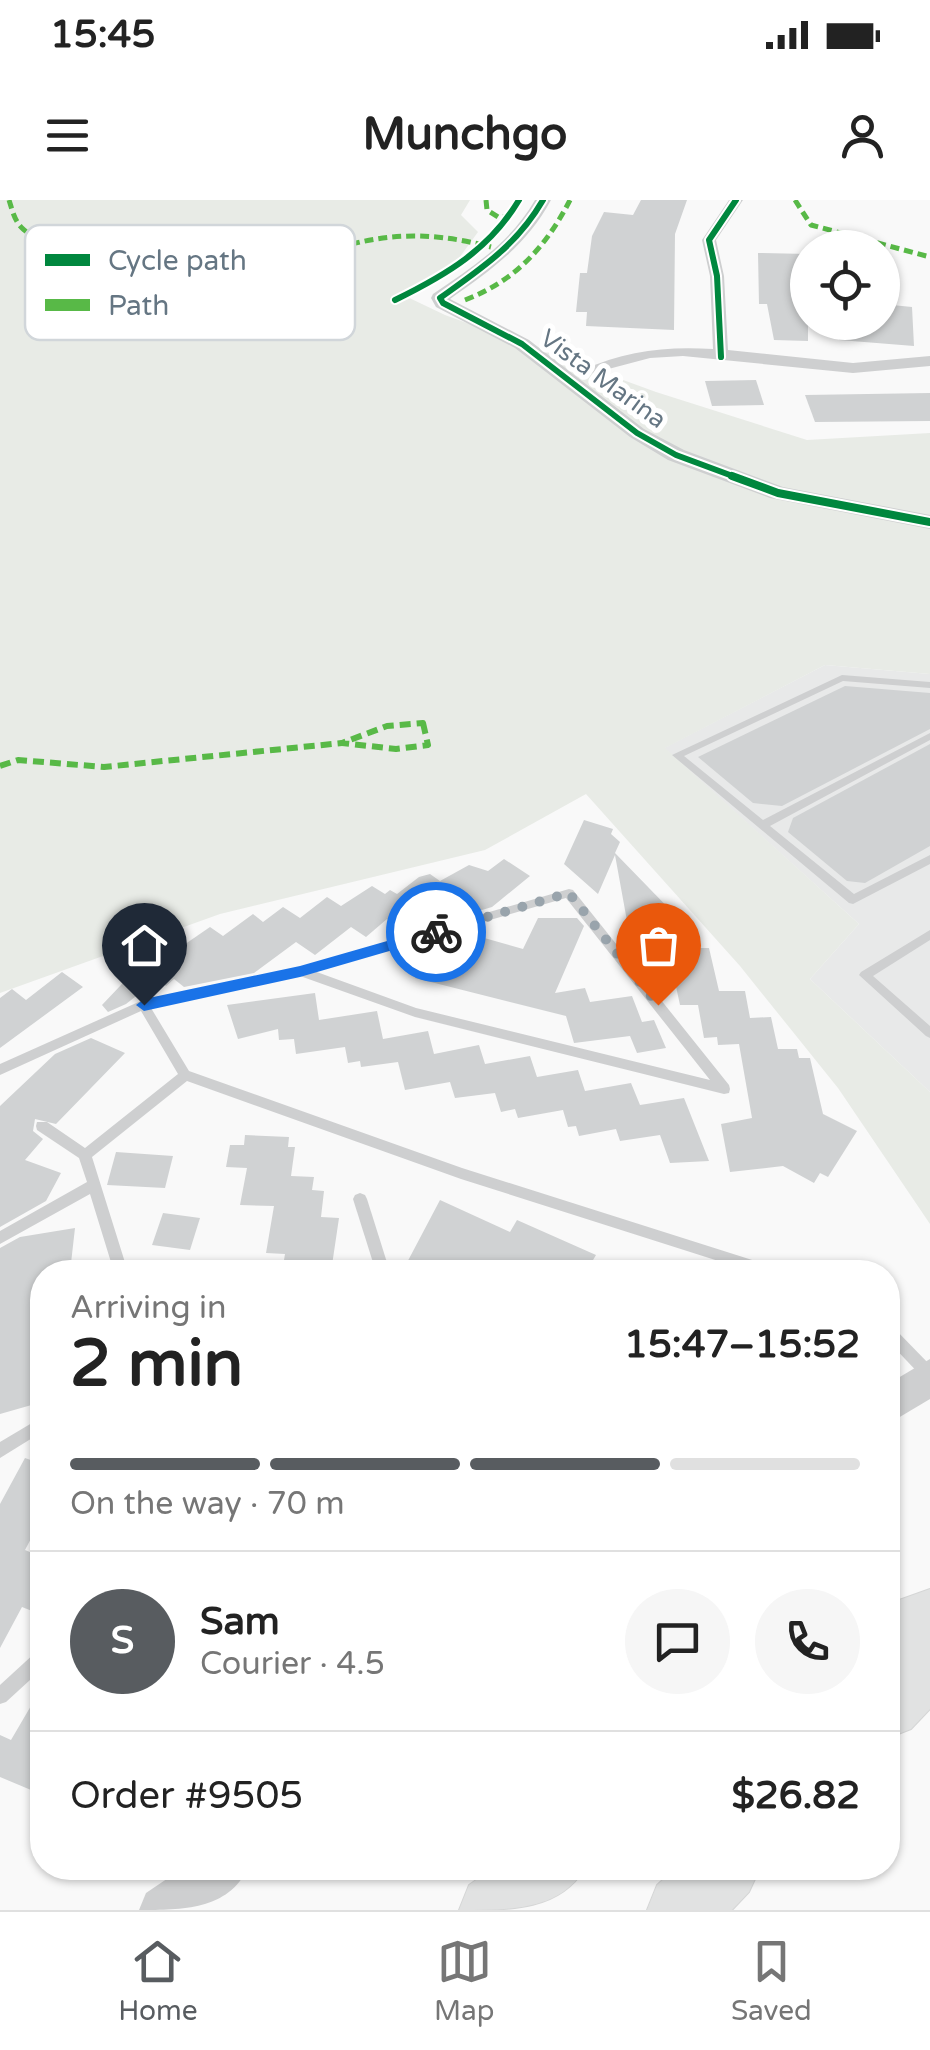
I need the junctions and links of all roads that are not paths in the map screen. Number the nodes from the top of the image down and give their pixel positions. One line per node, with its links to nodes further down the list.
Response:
1 (543, 200): 7 (street, Vista Marina)
2 (736, 200): 4 (street)
3 (661, 352): 4 (street); 6 (street); 7 (street)
4 (721, 357): 5 (street); 6 (street)
5 (930, 362)
6 (670, 367): 7 (street)
7 (576, 376): 8 (street, Vista Marina)
8 (930, 522)
9 (930, 685): 11 (lane)
10 (930, 736): 11 (lane)
11 (762, 825): 12 (lane)
12 (930, 859)
13 (930, 934): 16 (lane)
14 (300, 972): 14 (lane); 15 (lane)
15 (144, 1005): 17 (lane); 18 (lane)
16 (930, 1034)
17 (0, 1070)
18 (185, 1075): 20 (lane); 26 (lane)
19 (42, 1126): 20 (lane)
20 (85, 1155): 21 (lane)
21 (94, 1184): 23 (lane); 24 (lane)
22 (360, 1200): 25 (lane)
23 (0, 1238)
24 (117, 1260)
25 (380, 1260)
26 (734, 1260)
27 (900, 1345): 28 (lane)
28 (930, 1376): 29 (street)
29 (900, 1397)
30 (30, 1432): 31 (lane)
31 (0, 1451)
32 (930, 1620): 33 (highway)
33 (900, 1631)
34 (930, 1664): 36 (highway)
35 (30, 1669): 37 (lane)
36 (900, 1694)
37 (0, 1696)
38 (207, 1880): 41 (street)
39 (534, 1880): 42 (highway)
40 (712, 1880): 43 (highway)
41 (163, 1910)
42 (494, 1910)
43 (682, 1910)

